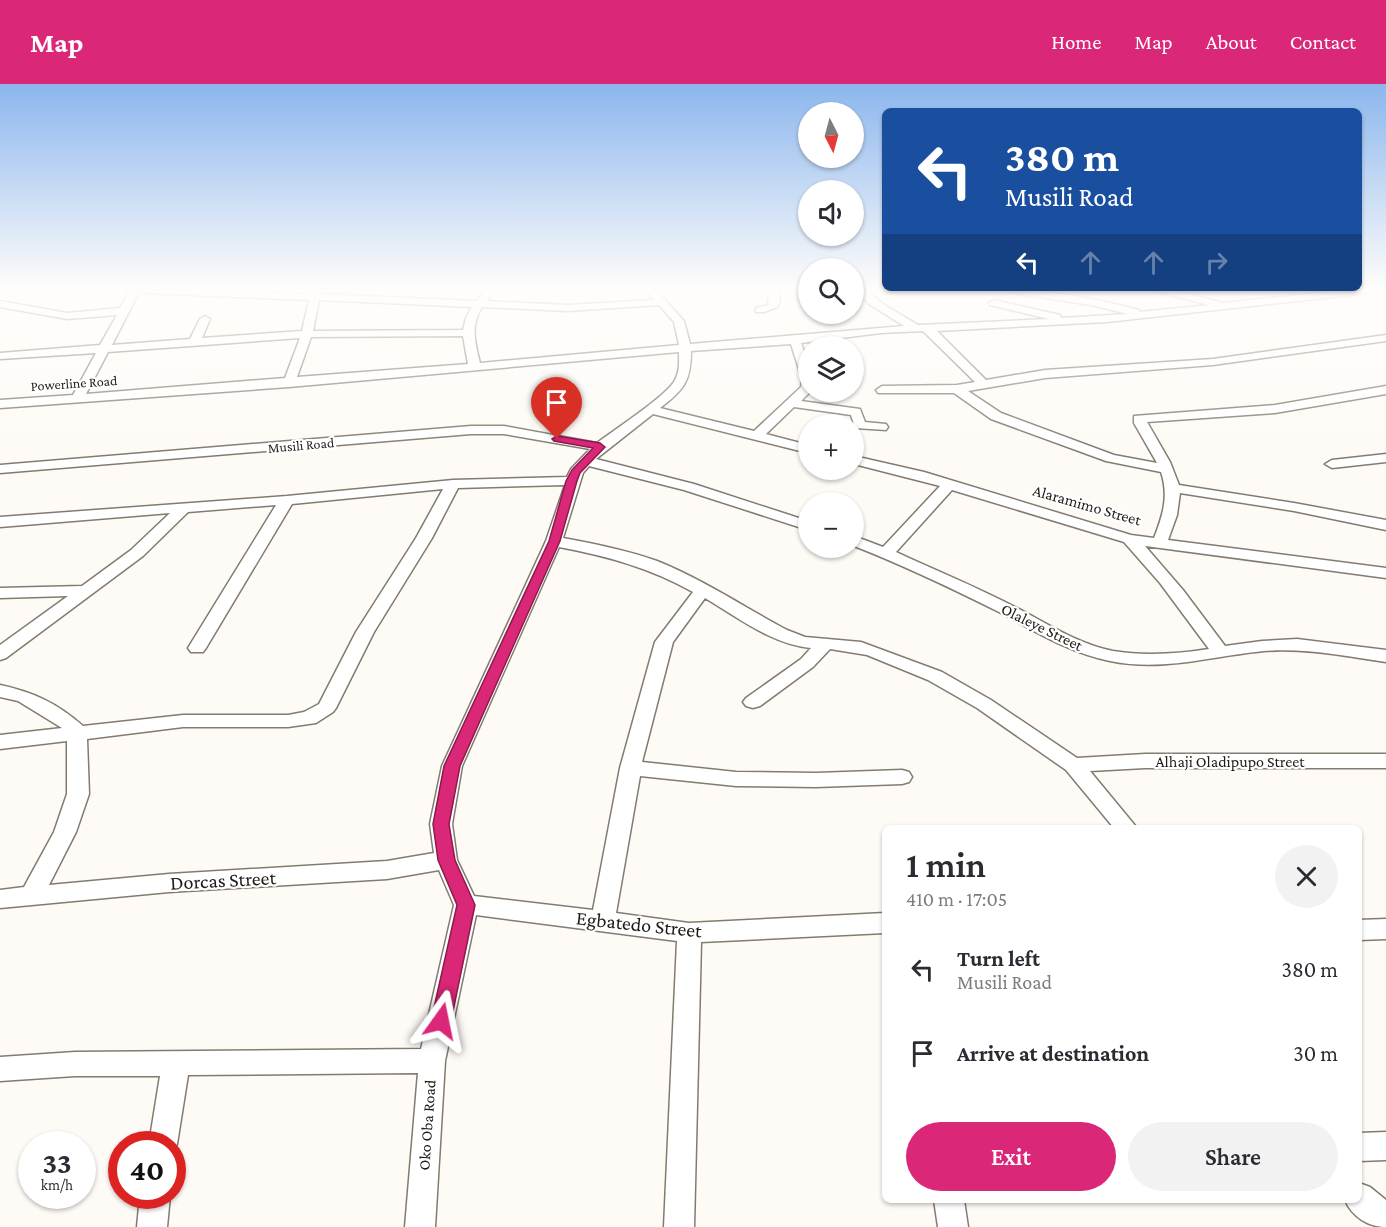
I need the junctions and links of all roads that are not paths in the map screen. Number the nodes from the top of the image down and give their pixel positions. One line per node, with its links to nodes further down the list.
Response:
1 (105, 343): 10 (street)
2 (188, 343): 10 (street)
3 (304, 343): 14 (street)
4 (469, 343): 13 (street)
5 (684, 343): 11 (street)
6 (749, 343): 11 (street, Powerline Road)
7 (796, 343): 20 (street)
8 (944, 343): 15 (street)
9 (1348, 343): 15 (street)
10 (102, 348): 12 (street); 19 (street)
11 (685, 348): 13 (street, Powerline Road); 22 (street)
12 (0, 356)
13 (475, 367): 14 (street, Powerline Road)
14 (290, 383): 19 (street, Powerline Road)
15 (984, 385): 16 (street)
16 (957, 389): 17 (street); 32 (street)
17 (882, 390)
18 (1383, 393): 32 (street)
19 (78, 397): 21 (street, Powerline Road)
20 (791, 403): 23 (street); 24 (street)
21 (0, 404)
22 (649, 409): 24 (street); 25 (street)
23 (881, 427)
24 (756, 437): 26 (street)
25 (600, 447): 28 (street); 31 (street, Musili Road)
26 (798, 447)
27 (1386, 458): 30 (street)
28 (586, 461): 33 (street); 40 (street)
29 (864, 462): 35 (street, Alaramimo Street)
30 (1332, 464)
31 (0, 469)
32 (1166, 469): 36 (street)
33 (571, 481): 34 (street); 43 (street)
34 (453, 484): 37 (street); 58 (street)
35 (949, 485): 42 (street, Alaramimo Street); 46 (street)
36 (1174, 488): 41 (street); 44 (street)
37 (287, 500): 38 (street); 52 (street)
38 (184, 508): 39 (street); 48 (street)
39 (0, 522)
40 (798, 523)
41 (1386, 525)
42 (1129, 539): 44 (street, Alaramimo Street); 53 (street)
43 (554, 541): 49 (street); 65 (street)
44 (1160, 543): 47 (street, Alaramimo Street)
45 (864, 545): 46 (street, Olaleye Street)
46 (886, 553): 53 (street, Olaleye Street)
47 (1386, 573)
48 (83, 591): 50 (street); 54 (street)
49 (702, 591): 51 (street); 62 (street)
50 (0, 593)
51 (826, 643): 57 (street); 61 (street)
52 (197, 648)
53 (1220, 652): 55 (street, Olaleye Street)
54 (0, 654)
55 (1386, 656)
56 (0, 691): 58 (street)
57 (753, 702)
58 (76, 731): 59 (street); 66 (street)
59 (0, 742)
60 (1386, 761): 61 (street, Alhaji Oladipupo Street)
61 (1073, 765): 64 (street)
62 (630, 768): 63 (street); 69 (street)
63 (902, 777)
64 (1123, 825)
65 (446, 860): 66 (street, Dorcas Street); 68 (street)
66 (31, 897): 67 (street, Dorcas Street)
67 (0, 899)
68 (466, 905): 69 (street, Egbatedo Street); 74 (street, Oko Oba Road)
69 (603, 922): 73 (street, Egbatedo Street)
70 (882, 923): 73 (street, Egbatedo Street)
71 (1386, 929): 72 (street)
72 (1362, 930)
73 (689, 933): 86 (street)
74 (432, 1061): 75 (street); 85 (street, Oko Oba Road)
75 (176, 1063): 76 (street); 77 (street)
76 (0, 1069)
77 (165, 1131)
78 (1386, 1146): 79 (street)
79 (1362, 1147)
80 (1362, 1200): 83 (street)
81 (949, 1203): 87 (street)
82 (154, 1209): 84 (street)
83 (1386, 1219)
84 (152, 1227)
85 (420, 1227)
86 (679, 1227)
87 (953, 1227)

